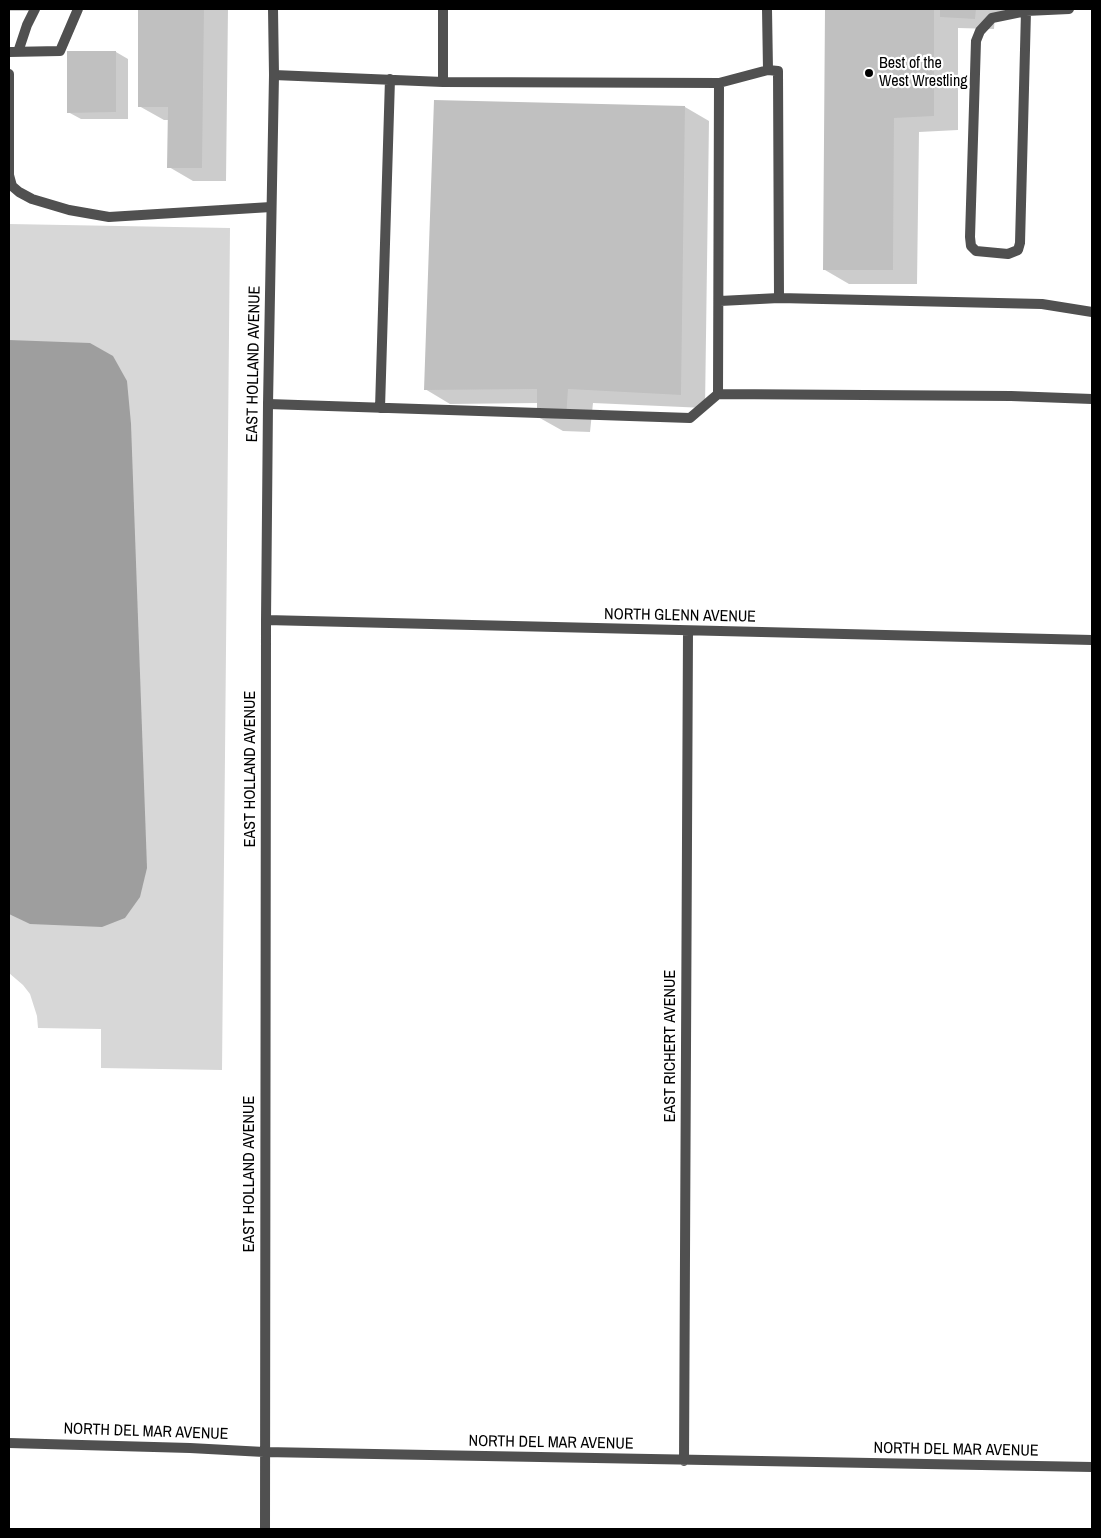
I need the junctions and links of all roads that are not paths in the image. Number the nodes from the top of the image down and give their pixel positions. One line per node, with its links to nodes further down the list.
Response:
1 (35, 9): 8 (street)
2 (78, 9): 8 (street)
3 (273, 9): 11 (street, EAST HOLLAND AVENUE)
4 (443, 9): 13 (street)
5 (767, 9): 9 (street)
6 (1069, 9): 7 (street)
7 (1026, 10): 7 (street)
8 (13, 52)
9 (768, 70): 14 (street); 16 (street)
10 (9, 74): 15 (street)
11 (274, 75): 12 (street); 15 (street, EAST HOLLAND AVENUE)
12 (390, 79): 13 (street); 22 (street)
13 (443, 82): 14 (street)
14 (719, 83): 17 (street)
15 (271, 207): 21 (street, EAST HOLLAND AVENUE)
16 (779, 298): 17 (street); 18 (street)
17 (720, 301): 19 (street)
18 (1092, 312)
19 (718, 394): 20 (street); 22 (street)
20 (1092, 399)
21 (268, 404): 22 (street); 23 (street, EAST HOLLAND AVENUE)
22 (380, 408)
23 (266, 620): 24 (street, NORTH GLENN AVENUE); 27 (street, EAST HOLLAND AVENUE)
24 (688, 631): 25 (street, NORTH GLENN AVENUE); 28 (street, EAST RICHERT AVENUE)
25 (1092, 640)
26 (9, 1443): 27 (street, NORTH DEL MAR AVENUE)
27 (264, 1452): 28 (street, NORTH DEL MAR AVENUE); 30 (street, EAST HOLLAND AVENUE)
28 (684, 1461): 29 (street, NORTH DEL MAR AVENUE)
29 (1092, 1467)
30 (265, 1529)

